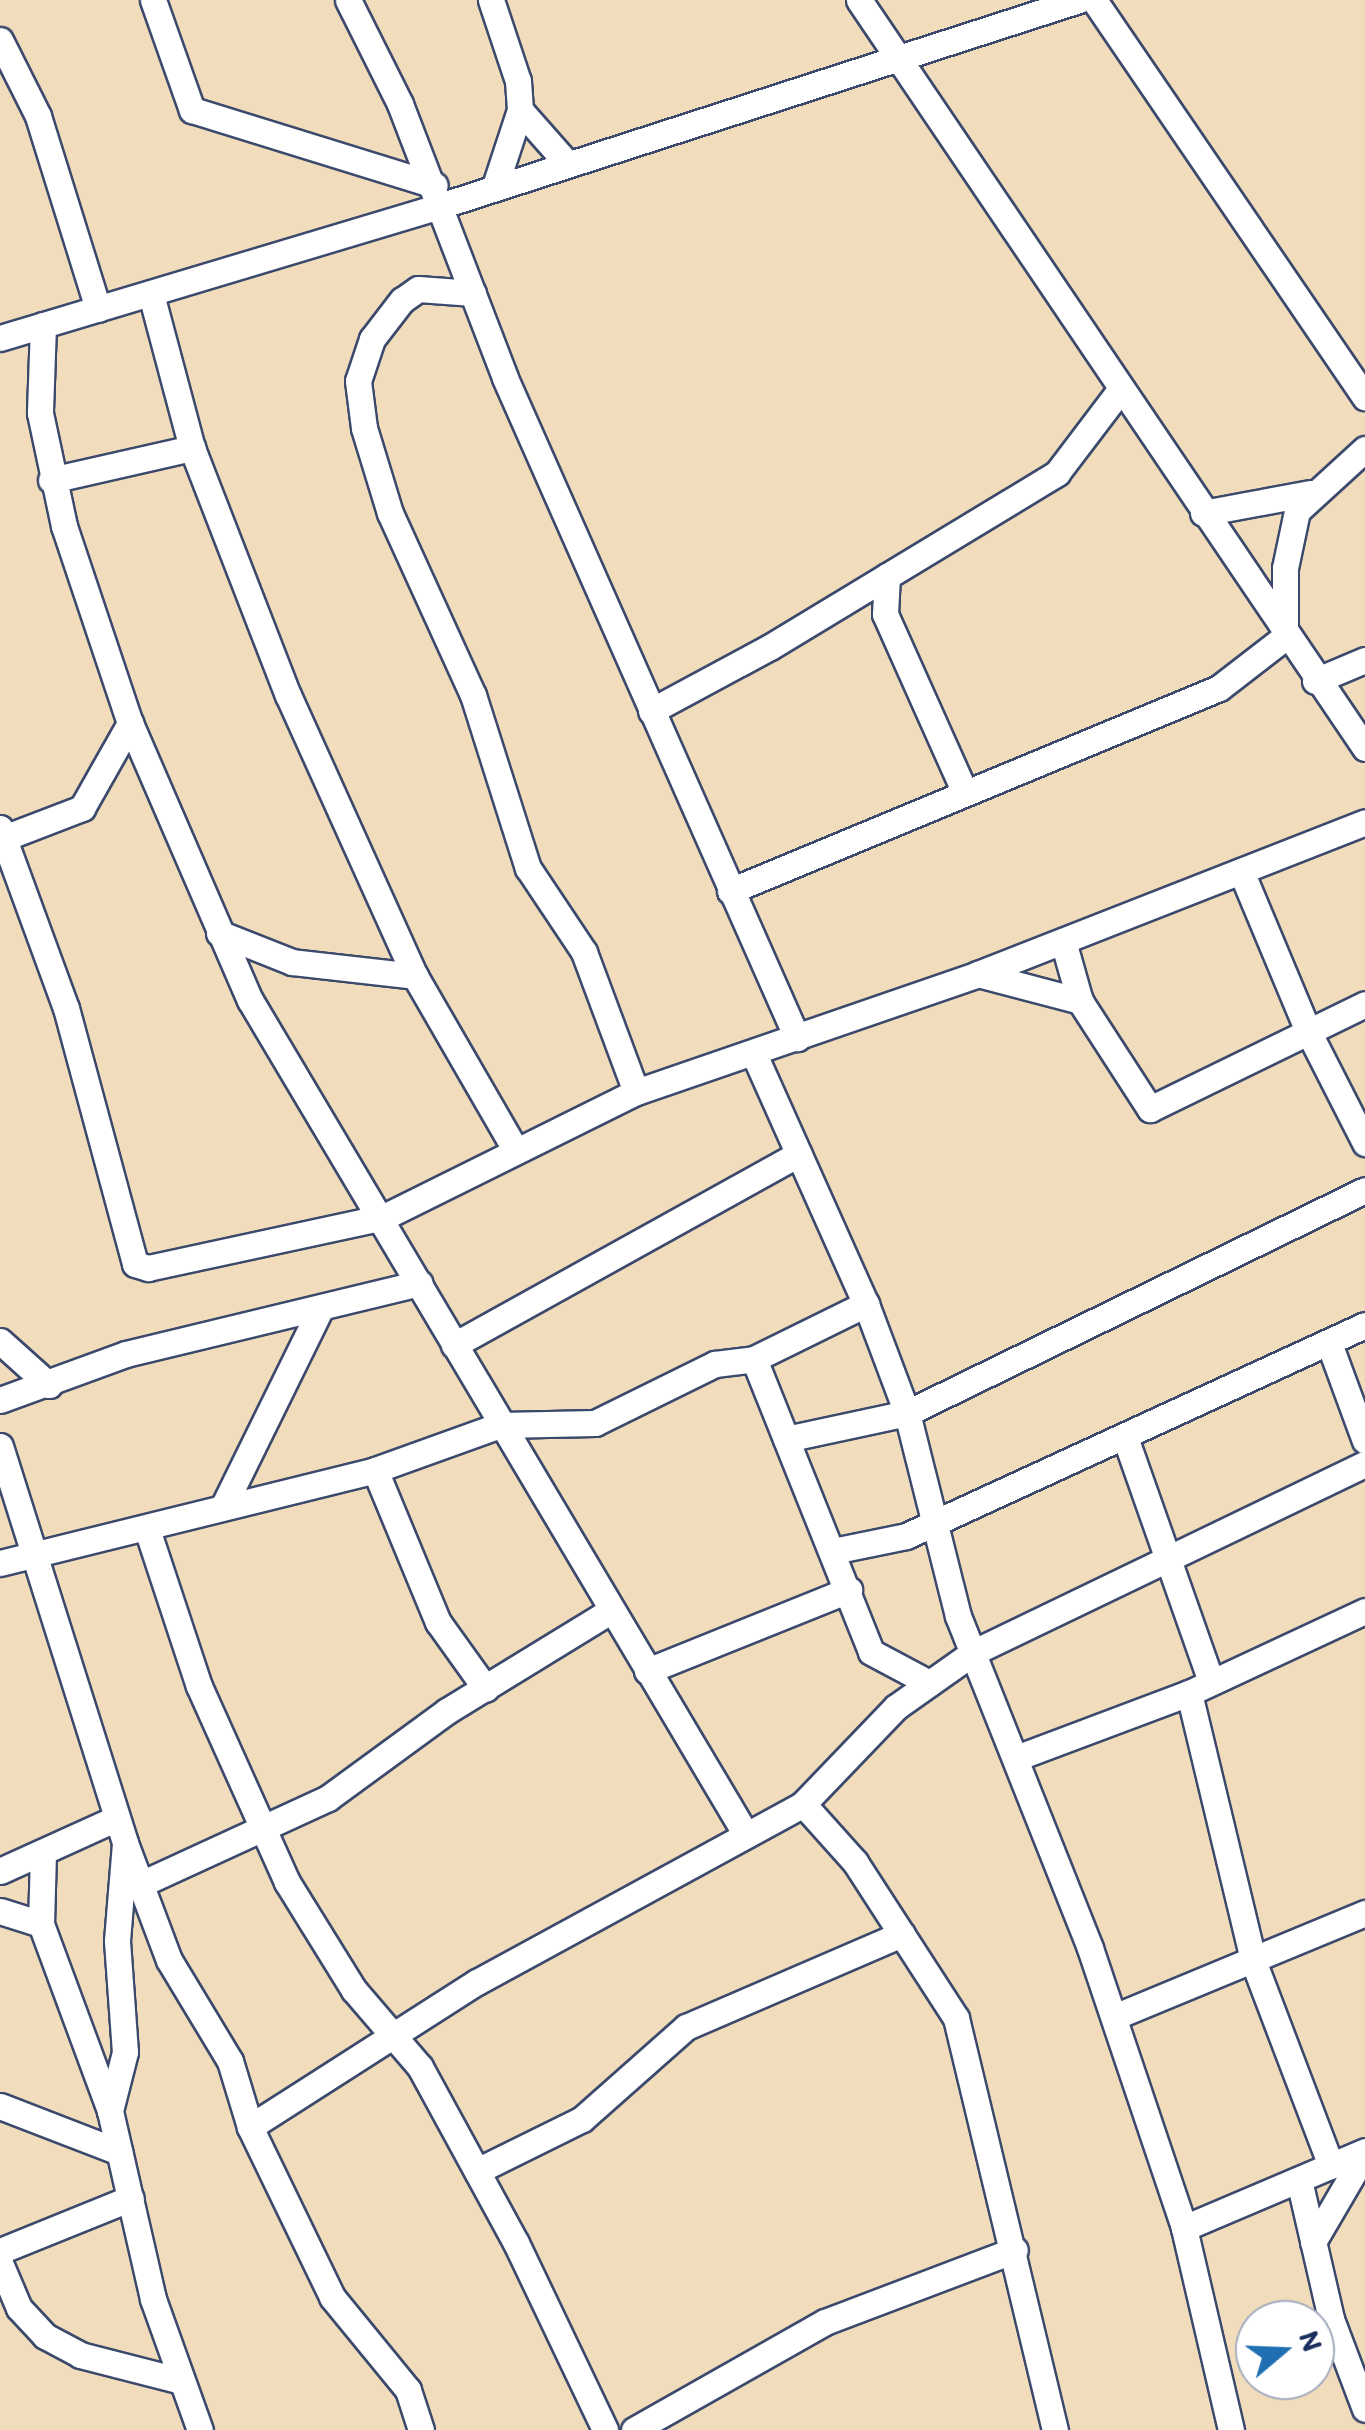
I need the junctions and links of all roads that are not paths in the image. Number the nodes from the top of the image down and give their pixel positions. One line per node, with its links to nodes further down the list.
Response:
1 (153, 0): 12 (street)
2 (348, 0): 12 (street)
3 (491, 0): 9 (street)
4 (859, 0): 8 (street)
5 (1079, 0): 8 (street)
6 (1094, 0): 19 (street)
7 (0, 40): 15 (street)
8 (896, 57): 10 (street); 18 (street)
9 (520, 110): 10 (street); 11 (street)
10 (566, 162): 11 (street)
11 (495, 186): 12 (street)
12 (439, 195): 13 (street); 14 (street)
13 (474, 293): 29 (street); 46 (street)
14 (151, 294): 15 (street); 20 (street)
15 (98, 309): 16 (street)
16 (43, 325): 17 (street); 22 (street)
17 (0, 338)
18 (1120, 390): 24 (street); 25 (street)
19 (1365, 397)
20 (192, 448): 22 (street); 40 (street)
21 (1365, 449): 23 (street)
22 (51, 480): 30 (street)
23 (1310, 493): 24 (street); 26 (street)
24 (1203, 513): 26 (street)
25 (887, 576): 29 (street); 32 (street)
26 (1285, 637): 28 (street); 32 (street)
27 (1365, 660): 28 (street)
28 (1315, 681): 31 (street)
29 (650, 711): 36 (street)
30 (130, 723): 34 (street); 37 (street)
31 (1365, 748)
32 (964, 793): 36 (street)
33 (1365, 822): 35 (street)
34 (2, 833): 51 (street)
35 (1241, 871): 38 (street); 43 (street)
36 (730, 891): 44 (street)
37 (220, 932): 40 (street); 51 (street)
38 (1063, 941): 39 (street); 41 (street)
39 (978, 974): 41 (street); 44 (street)
40 (415, 976): 48 (street)
41 (1080, 1001): 43 (street)
42 (1365, 1004): 43 (street)
43 (1308, 1032): 47 (street)
44 (797, 1038): 45 (street)
45 (754, 1054): 46 (street); 49 (street)
46 (636, 1092): 48 (street)
47 (1365, 1144)
48 (515, 1149): 51 (street)
49 (799, 1154): 53 (street); 58 (street)
50 (1365, 1190): 62 (street)
51 (384, 1217): 52 (street)
52 (420, 1283): 54 (street); 58 (street)
53 (866, 1304): 59 (street); 62 (street)
54 (321, 1308): 60 (street); 70 (street)
55 (1365, 1325): 57 (street)
56 (0, 1341): 60 (street)
57 (1329, 1343): 65 (street); 66 (street)
58 (454, 1345): 63 (street)
59 (754, 1359): 63 (street); 64 (street)
60 (49, 1385): 61 (street)
61 (0, 1400)
62 (907, 1413): 64 (street); 71 (street)
63 (500, 1425): 69 (street); 78 (street)
64 (786, 1439): 73 (street)
65 (1126, 1440): 71 (street); 75 (street)
66 (1365, 1440)
67 (0, 1446): 74 (street)
68 (1365, 1464): 75 (street)
69 (375, 1470): 70 (street); 84 (street)
70 (223, 1507): 72 (street)
71 (936, 1518): 73 (street); 80 (street)
72 (148, 1529): 74 (street); 88 (street)
73 (834, 1551): 77 (street)
74 (34, 1556): 76 (street); 87 (street)
75 (1172, 1559): 80 (street); 83 (street)
76 (0, 1564)
77 (849, 1590): 81 (street); 82 (street)
78 (612, 1610): 81 (street); 84 (street)
79 (1365, 1611): 83 (street)
80 (974, 1652): 82 (street); 85 (street)
81 (647, 1671): 89 (street)
82 (930, 1683): 86 (street)
83 (1200, 1688): 85 (street); 98 (street)
84 (486, 1689): 88 (street)
85 (1016, 1758): 99 (street)
86 (803, 1804): 89 (street); 97 (street)
87 (117, 1818): 90 (street); 91 (street)
88 (260, 1827): 93 (street); 100 (street)
89 (745, 1833): 100 (street)
90 (124, 1843): 93 (street); 102 (street)
91 (43, 1852): 92 (street); 96 (street)
92 (0, 1871)
93 (139, 1885): 103 (street)
94 (0, 1910): 96 (street)
95 (1365, 1913): 98 (street)
96 (41, 1924): 102 (street)
97 (902, 1934): 107 (street); 112 (street)
98 (1254, 1963): 99 (street); 106 (street)
99 (1114, 2018): 110 (street)
100 (395, 2034): 103 (street); 107 (street)
101 (0, 2106): 104 (street)
102 (110, 2111): 104 (street)
103 (250, 2127): 118 (street)
104 (118, 2152): 109 (street)
105 (1365, 2152): 106 (street); 111 (street)
106 (1332, 2166): 108 (street)
107 (477, 2171): 119 (street)
108 (1299, 2180): 110 (street); 111 (street)
109 (130, 2198): 113 (street); 115 (street)
110 (1184, 2228): 122 (street)
111 (1313, 2242): 116 (street)
112 (1015, 2250): 120 (street); 121 (street)
113 (0, 2252)
114 (0, 2264): 115 (street)
115 (180, 2381): 117 (street)
116 (1365, 2409)
117 (200, 2430)
118 (421, 2430)
119 (606, 2430)
120 (634, 2430)
121 (1055, 2430)
122 (1231, 2430)

